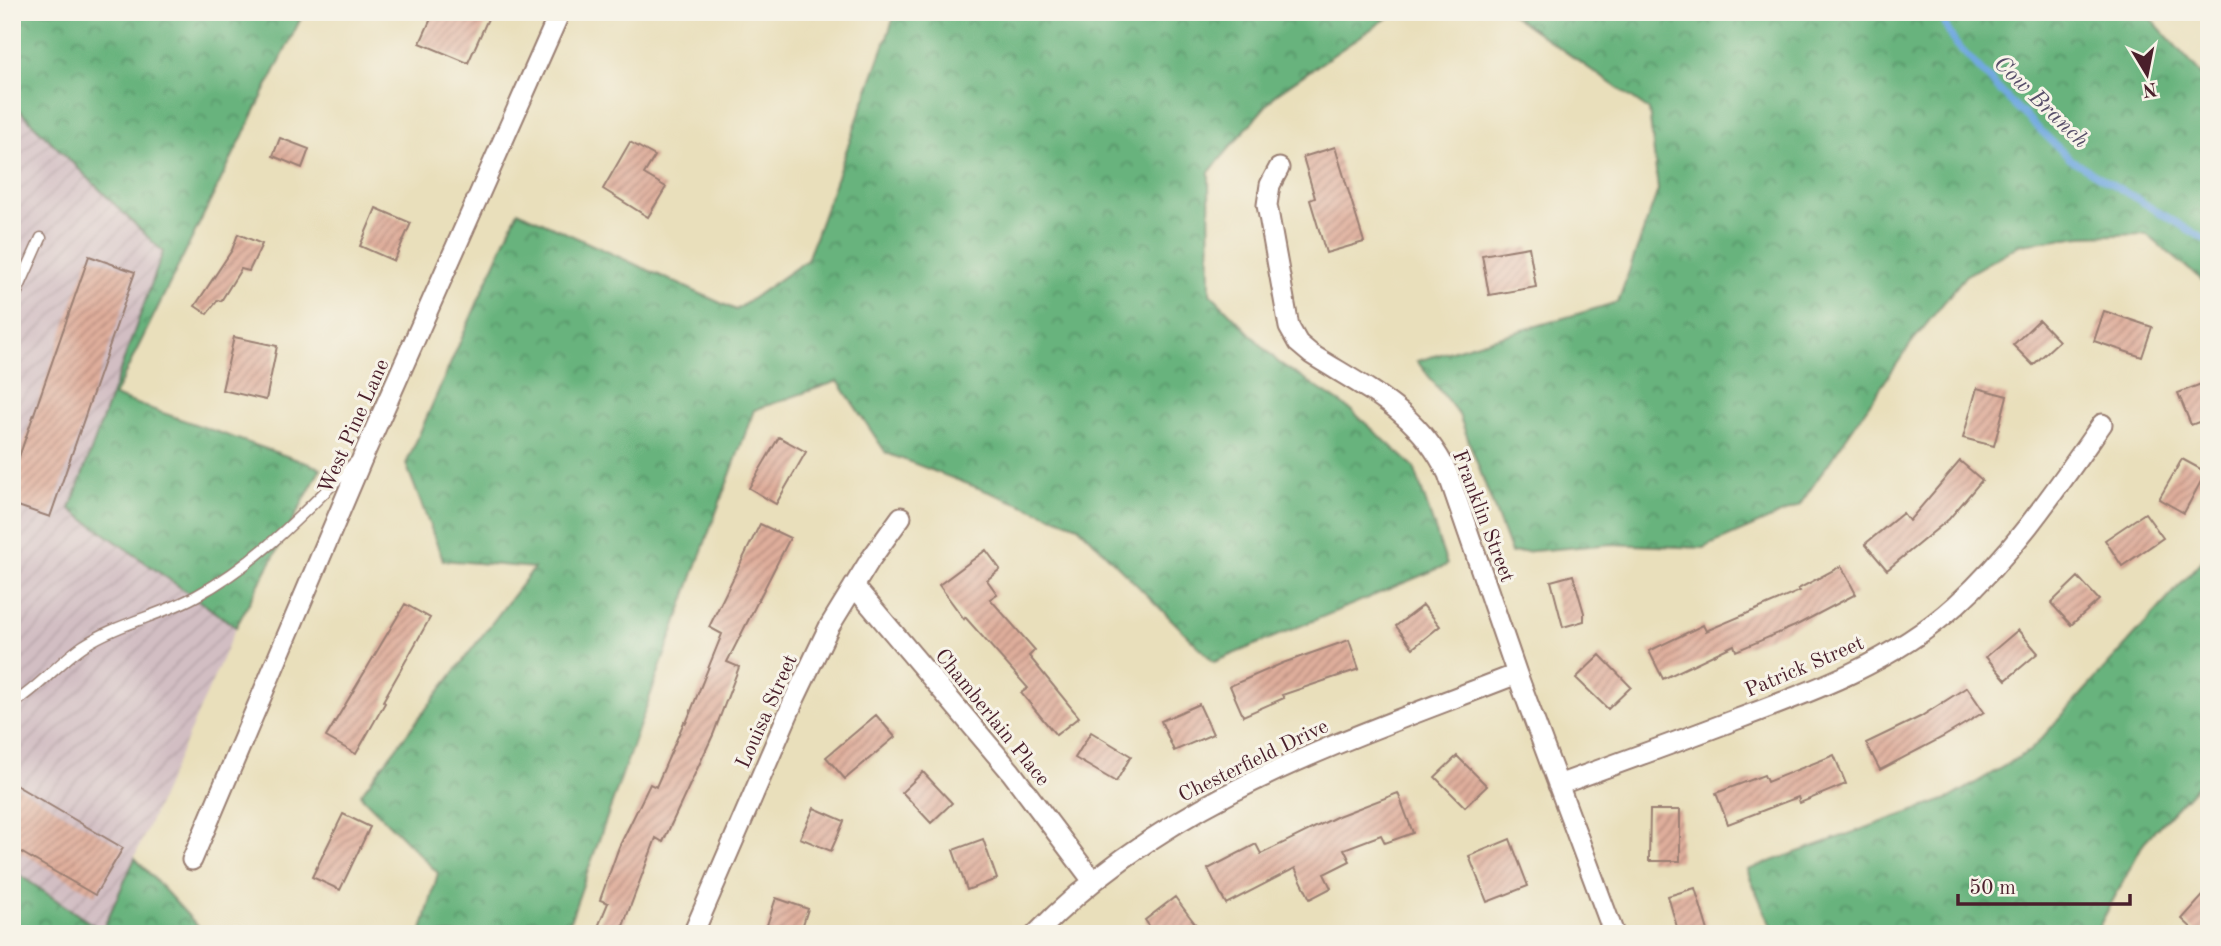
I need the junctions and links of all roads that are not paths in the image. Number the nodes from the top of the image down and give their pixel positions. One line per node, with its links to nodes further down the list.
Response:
1 (561, 12): 6 (street, West Pine Lane)
2 (1279, 168): 9 (street, Franklin Street)
3 (41, 238): 4 (lane)
4 (12, 303)
5 (2102, 424): 11 (street, Patrick Street)
6 (365, 452): 10 (lane); 12 (street, West Pine Lane)
7 (901, 517): 8 (street, Louisa Street)
8 (854, 586): 13 (street, Chamberlain Place); 14 (street, Louisa Street)
9 (1517, 674): 11 (street, Franklin Street); 13 (street, Chesterfield Drive)
10 (12, 704)
11 (1558, 785): 16 (street, Franklin Street)
12 (192, 860)
13 (1093, 881): 15 (street, Chesterfield Drive)
14 (693, 934)
15 (1037, 934)
16 (1614, 934)

